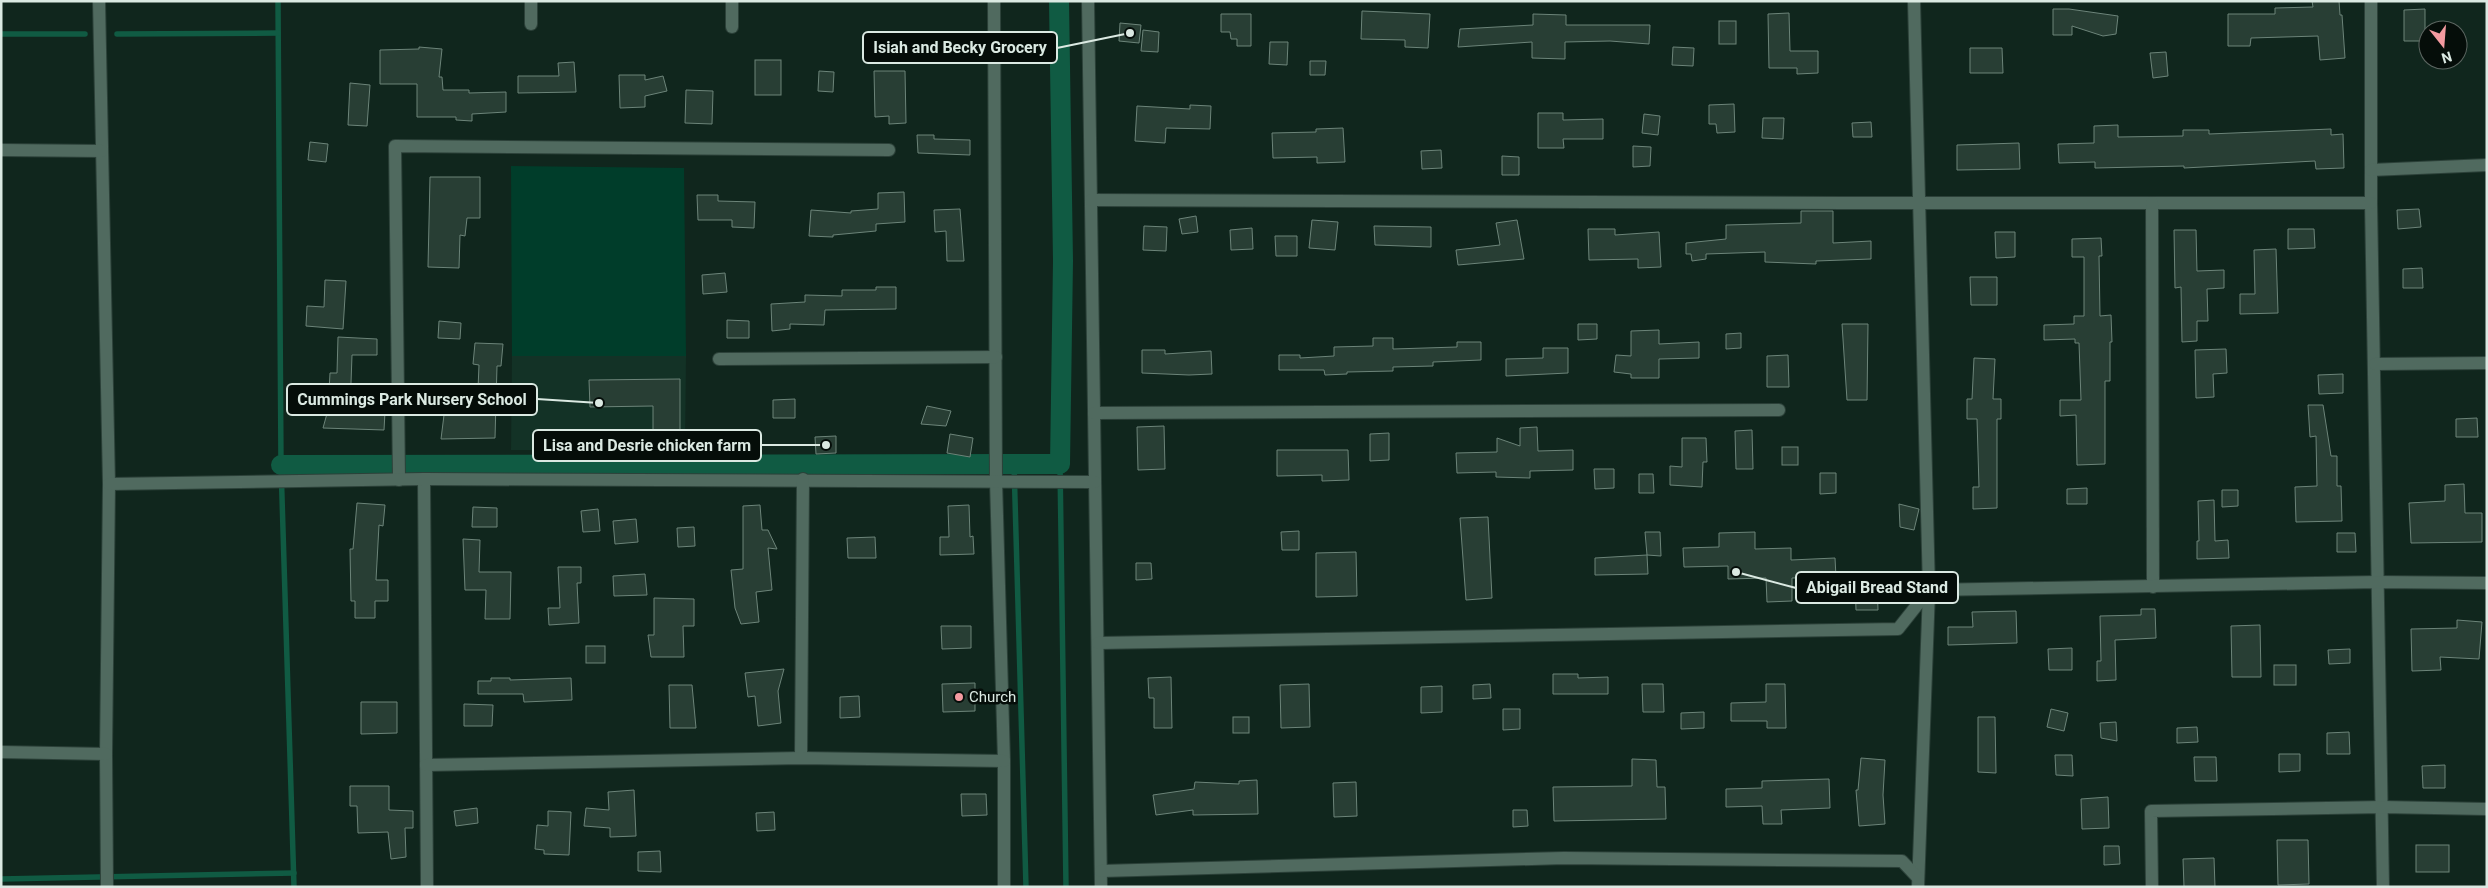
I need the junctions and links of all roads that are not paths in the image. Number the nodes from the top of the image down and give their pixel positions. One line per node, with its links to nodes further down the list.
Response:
1 (99, 1): 12 (street)
2 (531, 1): 8 (street)
3 (732, 1): 9 (street)
4 (994, 1): 19 (street)
5 (1088, 1): 15 (street)
6 (1914, 1): 16 (street)
7 (2371, 1): 14 (street)
8 (531, 24)
9 (732, 27)
10 (1, 150): 12 (street)
11 (889, 150): 27 (street)
12 (102, 151): 30 (street)
13 (2487, 164): 14 (street)
14 (2372, 170): 18 (street)
15 (1091, 200): 16 (street); 24 (street)
16 (1918, 202): 17 (street); 34 (street)
17 (2152, 203): 18 (street); 33 (street)
18 (2372, 203): 22 (street)
19 (996, 357): 20 (street); 28 (street)
20 (719, 359)
21 (2487, 363): 22 (street)
22 (2375, 364): 31 (street)
23 (1779, 410): 24 (street)
24 (1094, 413): 29 (street)
25 (424, 479): 26 (street); 27 (street); 40 (street)
26 (803, 479): 28 (street); 38 (street)
27 (400, 480): 30 (street)
28 (996, 481): 29 (street); 39 (street)
29 (1095, 482): 35 (street)
30 (109, 484): 37 (street)
31 (2377, 582): 32 (street); 33 (street); 41 (street)
32 (2487, 583)
33 (2152, 587): 34 (street)
34 (1929, 590): 35 (street); 44 (street)
35 (1098, 644): 43 (street)
36 (1, 752): 37 (street)
37 (106, 754): 45 (street)
38 (801, 758): 39 (street); 40 (street)
39 (1004, 761): 47 (street)
40 (426, 765): 46 (street)
41 (2382, 807): 42 (street); 49 (street); 50 (street)
42 (2487, 809)
43 (1101, 871): 44 (street); 48 (street)
44 (1918, 882)
45 (108, 887)
46 (427, 887)
47 (1004, 887)
48 (1102, 887)
49 (2152, 887)
50 (2383, 887)

